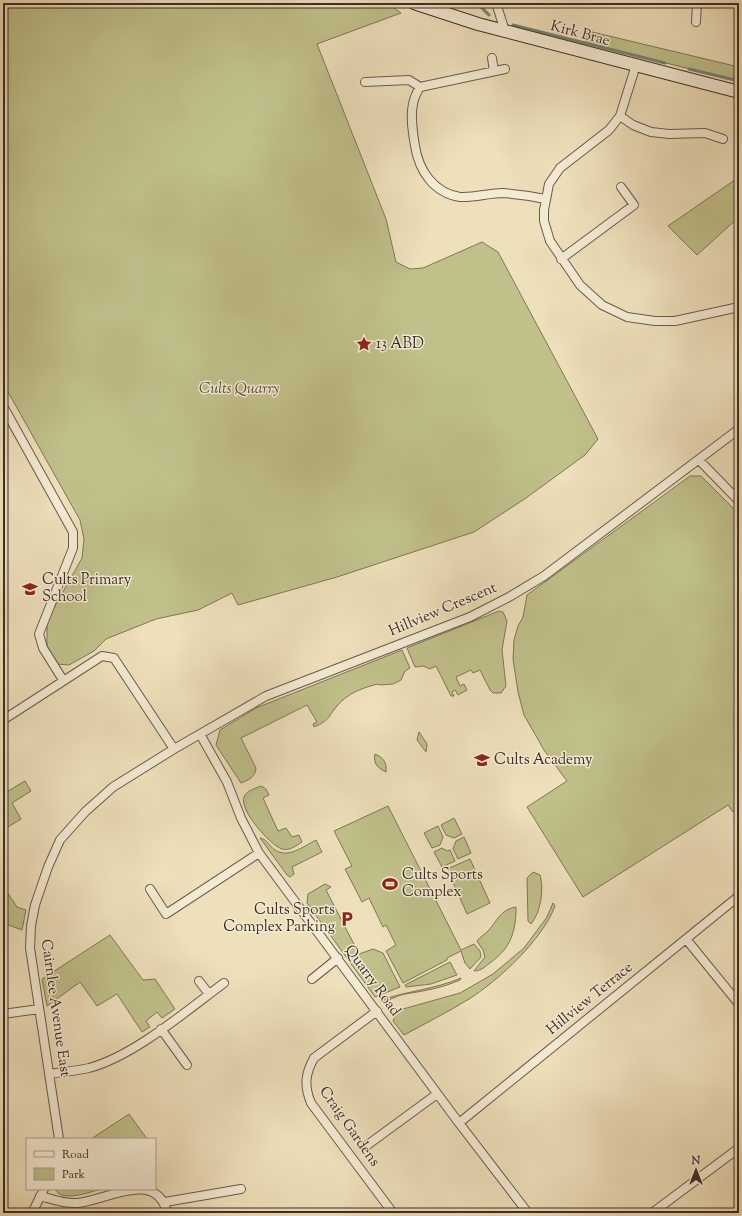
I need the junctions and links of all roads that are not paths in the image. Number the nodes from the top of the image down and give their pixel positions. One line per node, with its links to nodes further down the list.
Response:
1 (414, 3): 7 (street, Kirk Brae)
2 (496, 3): 7 (street)
3 (697, 3): 6 (street)
4 (706, 3): 5 (street)
5 (738, 3)
6 (696, 22)
7 (505, 31): 9 (street, Kirk Brae)
8 (492, 58): 11 (street)
9 (636, 65): 14 (street, Kirk Brae); 15 (street)
10 (505, 69): 11 (street)
11 (494, 71): 13 (street)
12 (365, 82): 13 (street)
13 (420, 87): 18 (street)
14 (739, 92)
15 (620, 116): 16 (street); 18 (street)
16 (723, 139)
17 (621, 187): 19 (street)
18 (545, 199): 19 (street)
19 (561, 259): 20 (street)
20 (739, 307)
21 (3, 406): 25 (street)
22 (739, 429): 23 (street, Hillview Crescent)
23 (699, 460): 24 (street); 27 (street, Hillview Crescent)
24 (739, 501)
25 (63, 680): 26 (street); 28 (street)
26 (3, 720)
27 (200, 734): 28 (street, Hillview Crescent); 29 (street, Quarry Road)
28 (174, 749): 39 (street, Cairnlee Avenue East)
29 (260, 852): 30 (street); 33 (street, Quarry Road)
30 (150, 889)
31 (739, 896): 32 (street, Hillview Terrace)
32 (686, 939): 38 (street); 46 (street, Hillview Terrace)
33 (338, 958): 34 (street); 40 (street, Quarry Road)
34 (312, 979)
35 (199, 981): 37 (street)
36 (224, 983): 37 (street)
37 (209, 994): 42 (street)
38 (739, 1004)
39 (39, 1009): 41 (street); 44 (street, Cairnlee Avenue East)
40 (377, 1011): 45 (street, Quarry Road); 57 (street, Craig Gardens)
41 (3, 1014)
42 (161, 1029): 43 (street); 44 (street)
43 (187, 1065)
44 (50, 1074): 47 (street, Cairnlee Avenue East)
45 (437, 1094): 46 (street, Quarry Road); 48 (street)
46 (459, 1123): 58 (street, Quarry Road)
47 (59, 1138)
48 (366, 1146)
49 (739, 1148): 59 (street)
50 (240, 1189): 54 (street)
51 (132, 1190): 53 (street)
52 (147, 1190): 54 (street)
53 (42, 1192): 55 (street)
54 (165, 1202): 56 (street)
55 (32, 1213)
56 (167, 1213)
57 (393, 1213)
58 (528, 1213)
59 (652, 1213)

